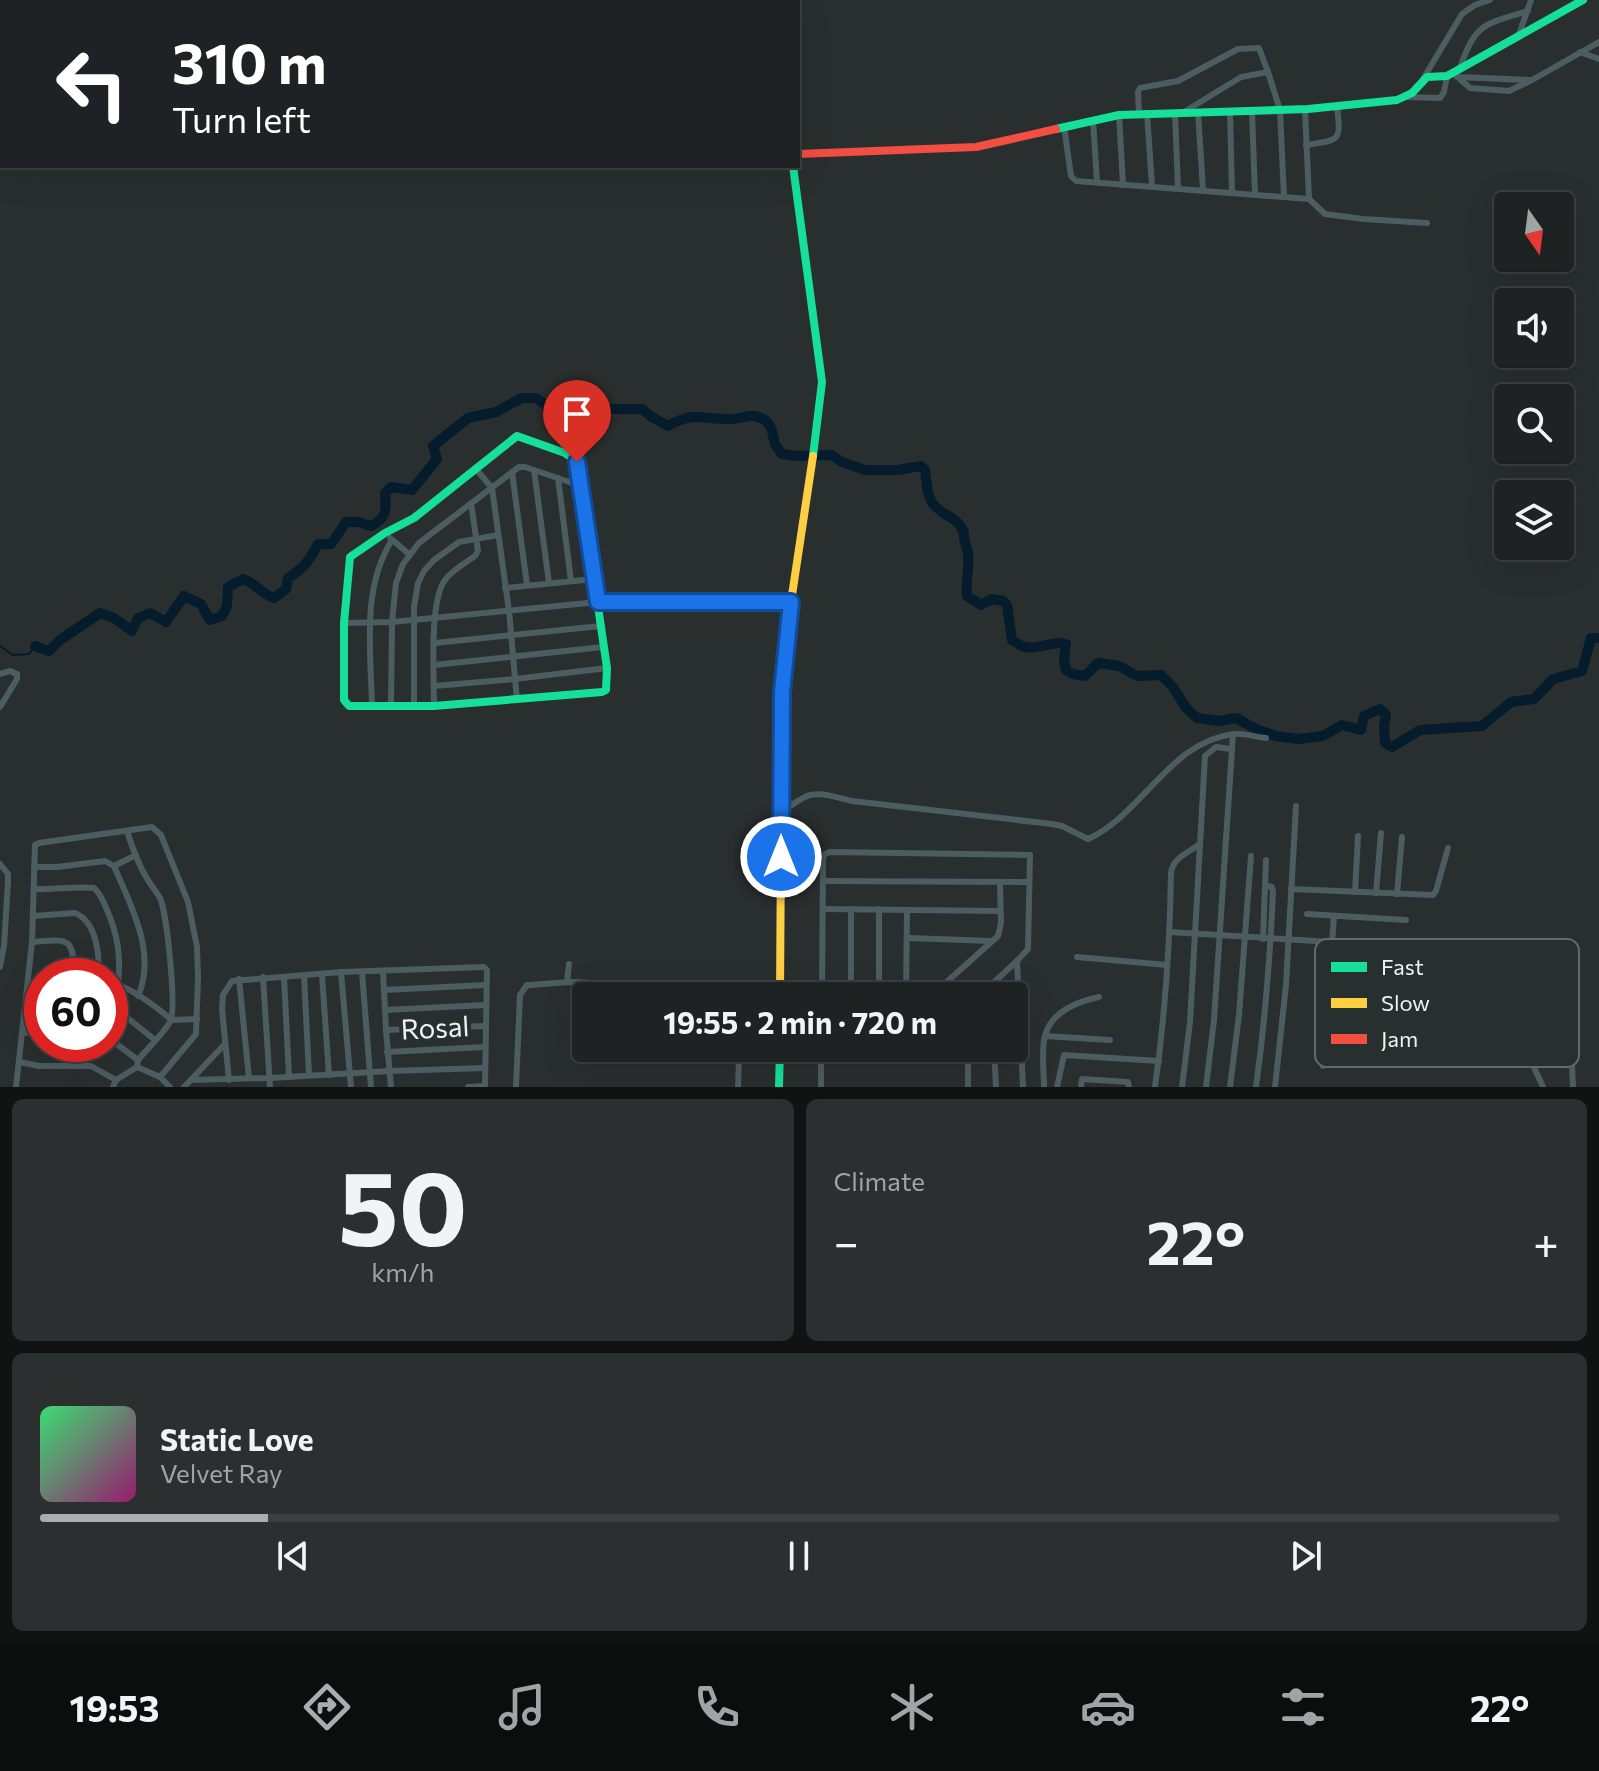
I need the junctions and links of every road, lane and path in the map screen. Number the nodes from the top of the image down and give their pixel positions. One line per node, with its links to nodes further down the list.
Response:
1 (1490, 0): 4 (street)
2 (1531, 0): 5 (street)
3 (1583, 0): 6 (street)
4 (1475, 3): 12 (street)
5 (1528, 11): 6 (street); 11 (street)
6 (1518, 37): 11 (street)
7 (1599, 42): 8 (street)
8 (1580, 52): 9 (street); 13 (street)
9 (1599, 59)
10 (1268, 72): 17 (street); 20 (street); 22 (street)
11 (1454, 74): 12 (street); 13 (street); 13 (street); 14 (street)
12 (1423, 79): 14 (street)
13 (1532, 80)
14 (1405, 97): 15 (street)
15 (1337, 106): 16 (street); 26 (street)
16 (1305, 109): 17 (street); 26 (street)
17 (1280, 110): 19 (street); 36 (street)
18 (1230, 111): 19 (street); 21 (street); 34 (street)
19 (1252, 111): 35 (street)
20 (1179, 112): 21 (street); 22 (street); 32 (street)
21 (1198, 112): 33 (street)
22 (1143, 114): 23 (street); 31 (street)
23 (1119, 115): 24 (street); 30 (street)
24 (1093, 120): 25 (street); 29 (street)
25 (1064, 126): 27 (street); 29 (street)
26 (1306, 145): 37 (street)
27 (800, 154)
28 (793, 168): 56 (street)
29 (1097, 182): 30 (street)
30 (1123, 185): 31 (street)
31 (1152, 186): 32 (street)
32 (1178, 188): 33 (street)
33 (1203, 190): 34 (street)
34 (1232, 192): 35 (street)
35 (1255, 195): 36 (street)
36 (1284, 197): 37 (street)
37 (1309, 199): 38 (street)
38 (1427, 223)
39 (476, 469): 43 (street); 44 (street); 47 (street)
40 (534, 470): 41 (street); 42 (street); 52 (street)
41 (512, 472): 44 (street); 53 (street)
42 (558, 478): 43 (street); 51 (street)
43 (581, 486): 50 (street)
44 (492, 488): 45 (street); 46 (street)
45 (471, 503): 48 (street); 49 (street)
46 (498, 535): 48 (street); 54 (street)
47 (389, 536): 49 (street); 61 (street); 62 (street)
48 (477, 538): 58 (street); 59 (street)
49 (409, 554): 60 (street)
50 (594, 579): 51 (street); 55 (street)
51 (571, 581): 52 (street)
52 (549, 583): 53 (street)
53 (527, 585): 54 (street)
54 (505, 588): 57 (street)
55 (598, 602): 56 (street); 57 (street); 63 (street)
56 (791, 602): 84 (street)
57 (509, 611): 58 (street); 64 (street)
58 (434, 618): 59 (street); 65 (street)
59 (414, 620): 60 (street); 75 (street)
60 (392, 622): 62 (street); 74 (street)
61 (344, 623): 62 (street); 78 (street)
62 (371, 623): 78 (street)
63 (601, 626): 64 (street); 66 (street)
64 (510, 636): 65 (street); 67 (street)
65 (435, 643): 68 (street)
66 (603, 647): 67 (street); 69 (street)
67 (513, 658): 68 (street); 71 (street)
68 (434, 665): 72 (street)
69 (607, 668): 71 (street); 73 (street)
70 (0, 674): 77 (street)
71 (515, 679): 72 (street); 73 (street)
72 (434, 686): 76 (street)
73 (517, 700): 76 (street)
74 (391, 706): 75 (street); 78 (street)
75 (414, 706): 76 (street)
76 (434, 706)
77 (0, 707)
78 (372, 707)
79 (1233, 734): 80 (street); 81 (street); 82 (street)
80 (1266, 738)
81 (1215, 743): 82 (street); 84 (street); 89 (street)
82 (1231, 749): 119 (street)
83 (1296, 806): 102 (street)
84 (781, 811): 148 (street)
85 (127, 831): 91 (street); 96 (street); 165 (street)
86 (1381, 833): 104 (street)
87 (1358, 836): 103 (street)
88 (1402, 837): 105 (street)
89 (1200, 844): 117 (street); 118 (street)
90 (1448, 848): 105 (street)
91 (136, 855): 95 (street); 167 (street)
92 (1251, 856): 121 (street)
93 (1266, 860): 100 (street)
94 (1, 866): 106 (street)
95 (114, 866): 96 (street); 160 (street)
96 (34, 867): 101 (street)
97 (823, 881): 98 (street); 99 (street); 107 (street)
98 (1029, 882): 99 (street); 135 (street)
99 (1000, 883): 111 (street)
100 (1265, 885): 122 (street); 123 (street)
101 (34, 889): 113 (street); 134 (street)
102 (1291, 889): 103 (street); 125 (street)
103 (1355, 892): 104 (street)
104 (1376, 893): 105 (street)
105 (1397, 894)
106 (4, 898): 116 (street)
107 (823, 909): 108 (street); 149 (street)
108 (851, 909): 109 (street); 150 (street)
109 (879, 909): 110 (street); 151 (street)
110 (907, 911): 111 (street); 120 (street)
111 (999, 911): 126 (street)
112 (1307, 914): 114 (street)
113 (33, 916): 128 (street); 133 (street)
114 (1334, 916): 115 (street); 124 (street)
115 (1406, 920)
116 (3, 921): 129 (street)
117 (1169, 932): 118 (street); 137 (street)
118 (1195, 933): 119 (street); 222 (street)
119 (1219, 935): 121 (street); 223 (street)
120 (908, 938): 126 (street); 152 (street)
121 (1245, 938): 122 (street); 224 (street)
122 (1263, 939): 123 (street)
123 (1271, 939): 125 (street); 225 (street)
124 (1332, 939)
125 (1289, 940): 127 (street); 226 (street)
126 (992, 941): 153 (street)
127 (1315, 941)
128 (32, 942): 131 (street); 132 (street)
129 (2, 946): 138 (street)
130 (1077, 957): 137 (street)
131 (30, 958)
132 (74, 958)
133 (99, 958)
134 (121, 958)
135 (1017, 961): 154 (street); 155 (street)
136 (569, 964): 147 (street)
137 (1167, 965): 178 (street)
138 (0, 967)
139 (383, 971): 141 (street); 157 (street); 158 (street)
140 (341, 972): 141 (street); 143 (street); 192 (street)
141 (362, 972): 191 (street)
142 (304, 975): 143 (street); 145 (street); 193 (street)
143 (322, 975): 194 (street)
144 (263, 977): 145 (street); 146 (street); 198 (street)
145 (284, 977): 195 (street)
146 (239, 979): 174 (street); 197 (street)
147 (567, 982): 156 (street); 210 (street)
148 (780, 982)
149 (822, 982)
150 (851, 982)
151 (879, 982)
152 (906, 982)
153 (947, 982)
154 (994, 982)
155 (1017, 982)
156 (572, 983)
157 (486, 985): 158 (street); 162 (street)
158 (384, 990): 163 (street)
159 (128, 991): 160 (street)
160 (138, 996): 167 (street)
161 (1099, 997): 171 (street)
162 (486, 1005): 163 (street); 168 (street)
163 (385, 1010): 169 (street)
164 (128, 1018): 172 (street)
165 (197, 1019): 167 (street); 196 (street)
166 (24, 1020): 170 (street)
167 (172, 1020): 172 (street)
168 (485, 1026): 169 (street); 175 (street)
169 (386, 1030): 176 (street)
170 (23, 1032): 179 (street)
171 (1045, 1036): 173 (street); 217 (street)
172 (155, 1040): 186 (street)
173 (1110, 1040)
174 (224, 1045): 199 (street); 201 (street)
175 (485, 1047): 176 (street, Rosal); 189 (street)
176 (387, 1052): 190 (street)
177 (128, 1056): 186 (street)
178 (1159, 1061): 218 (street); 221 (street)
179 (20, 1062): 200 (street); 203 (street)
180 (739, 1062): 211 (street)
181 (780, 1062): 212 (street)
182 (821, 1062): 213 (street)
183 (968, 1062): 214 (street)
184 (995, 1062): 215 (street)
185 (1021, 1062): 216 (street)
186 (137, 1064): 196 (street); 200 (street)
187 (1534, 1067): 227 (street)
188 (1572, 1067): 228 (street)
189 (485, 1068): 190 (street); 202 (street)
190 (390, 1071): 191 (street); 208 (street)
191 (369, 1072): 192 (street); 207 (street)
192 (350, 1074): 194 (street); 206 (street)
193 (309, 1075): 194 (street); 195 (street)
194 (329, 1075)
195 (289, 1076): 198 (street)
196 (160, 1077): 204 (street)
197 (249, 1078): 198 (street); 199 (street)
198 (270, 1078): 205 (street)
199 (229, 1080): 201 (street)
200 (114, 1083)
201 (187, 1085)
202 (485, 1086): 209 (street)
203 (16, 1087)
204 (170, 1087)
205 (270, 1087)
206 (351, 1087)
207 (371, 1087)
208 (391, 1087)
209 (468, 1087)
210 (516, 1087)
211 (738, 1087)
212 (779, 1087)
213 (821, 1087)
214 (968, 1087)
215 (996, 1087)
216 (1023, 1087)
217 (1044, 1087)
218 (1057, 1087)
219 (1081, 1087): 220 (street)
220 (1129, 1087)
221 (1155, 1087)
222 (1182, 1087)
223 (1206, 1087)
224 (1230, 1087)
225 (1256, 1087)
226 (1275, 1087)
227 (1543, 1087)
228 (1573, 1087)

